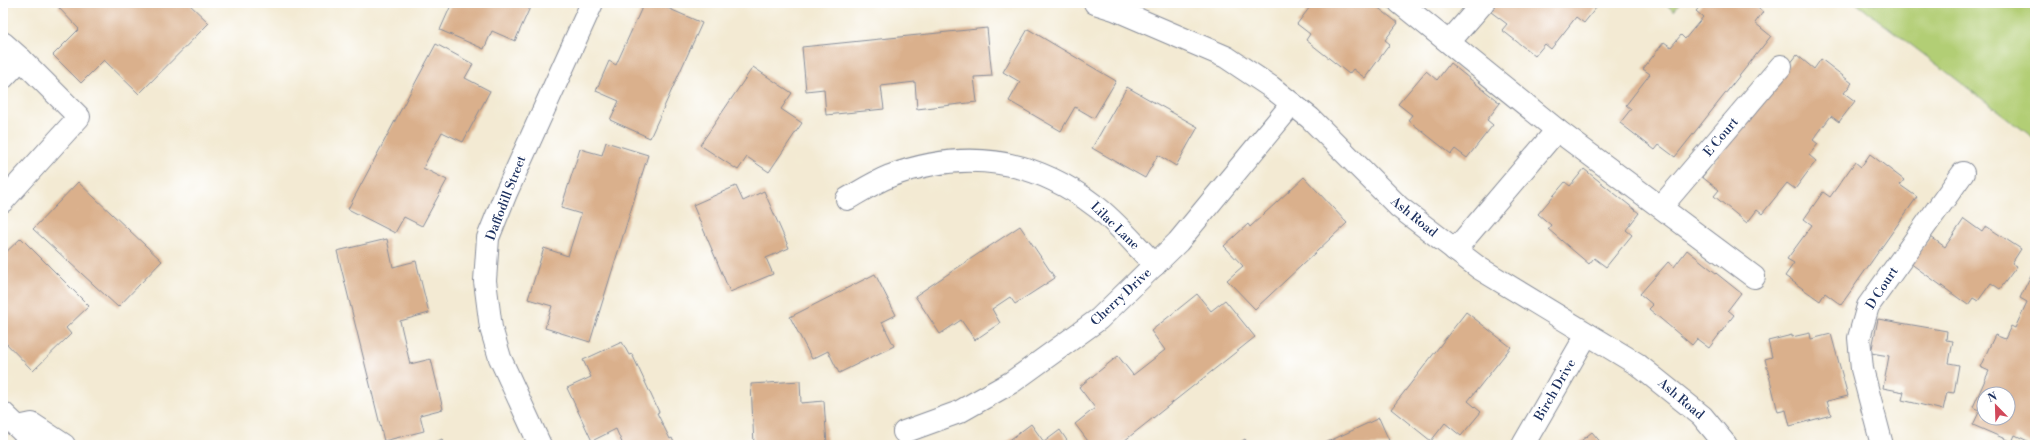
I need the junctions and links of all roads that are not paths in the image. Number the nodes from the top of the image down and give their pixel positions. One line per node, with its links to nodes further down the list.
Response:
1 (592, 3): 24 (street, Daffodill Street)
2 (1095, 3): 10 (street, Ash Road)
3 (1400, 3): 5 (street)
4 (1483, 3): 5 (street)
5 (1449, 42): 11 (street)
6 (3, 43): 7 (street)
7 (21, 59): 9 (street); 14 (street)
8 (1781, 66): 15 (street, E Court)
9 (3, 78)
10 (1292, 104): 16 (street, Ash Road); 17 (street, Cherry Drive)
11 (1557, 130): 15 (street); 16 (street)
12 (1963, 173): 27 (street, D Court)
13 (846, 199): 17 (street, Lilac Lane)
14 (3, 201)
15 (1661, 207): 18 (street)
16 (1455, 250): 19 (street, Ash Road)
17 (1155, 265): 21 (street, Cherry Drive)
18 (1754, 277)
19 (1587, 334): 25 (street, Birch Drive); 26 (street, Ash Road)
20 (10, 420): 22 (street); 23 (street)
21 (904, 432)
22 (38, 445)
23 (64, 445)
24 (540, 445)
25 (1523, 445)
26 (1726, 445)
27 (1882, 445)

